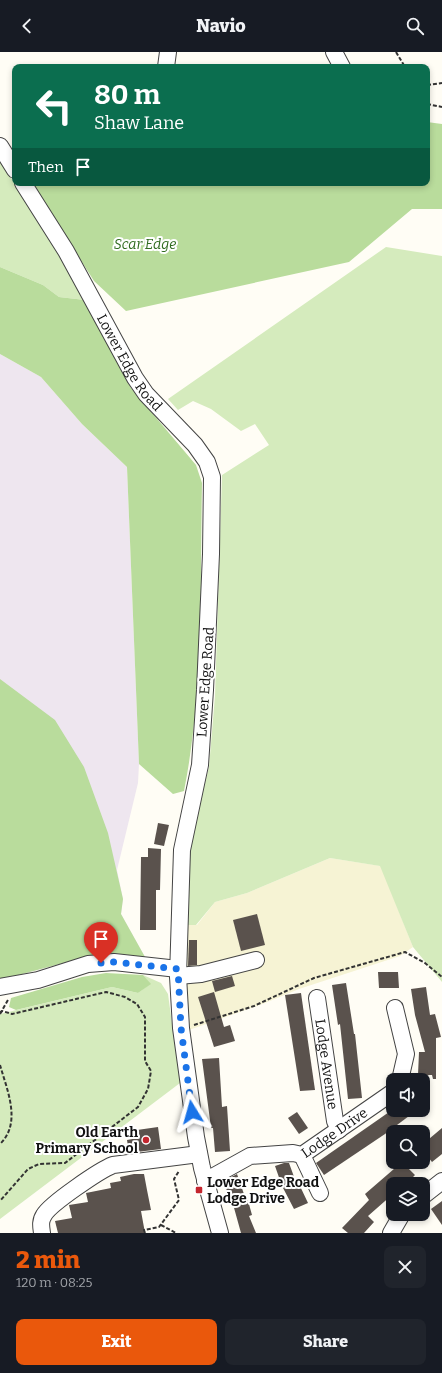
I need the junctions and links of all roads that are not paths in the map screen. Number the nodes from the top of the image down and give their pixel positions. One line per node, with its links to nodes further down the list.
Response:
1 (168, 52): 3 (street)
2 (334, 52): 4 (street)
3 (166, 64)
4 (340, 64)
5 (0, 146): 6 (street)
6 (12, 165)
7 (25, 186): 9 (street, Lower Edge Road)
8 (256, 960): 9 (street)
9 (178, 973): 10 (street); 16 (street, Lower Edge Road)
10 (0, 988)
11 (317, 998): 15 (street, Lodge Avenue)
12 (395, 1008): 13 (street)
13 (402, 1073)
14 (386, 1097): 15 (street, Lodge Drive)
15 (339, 1130): 17 (street, Lodge Drive)
16 (193, 1155): 18 (street, Lower Edge Road); 23 (street)
17 (302, 1155): 18 (street, Lodge Drive); 21 (street)
18 (205, 1181): 24 (street, Lower Edge Road)
19 (442, 1181): 20 (street)
20 (430, 1190)
21 (320, 1193)
22 (398, 1221): 25 (street)
23 (42, 1233)
24 (220, 1233)
25 (391, 1233)

